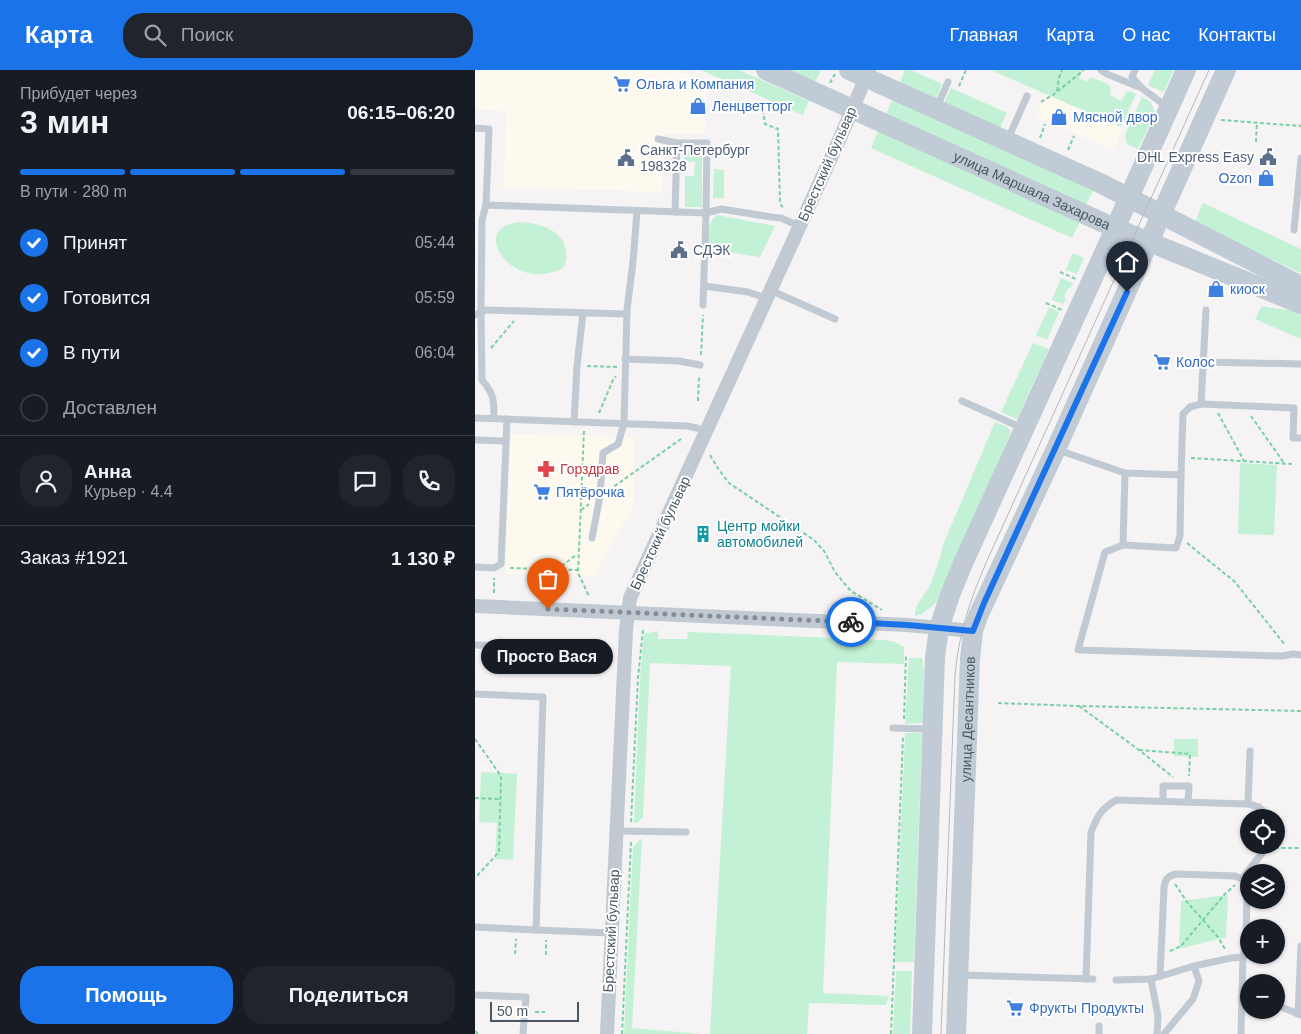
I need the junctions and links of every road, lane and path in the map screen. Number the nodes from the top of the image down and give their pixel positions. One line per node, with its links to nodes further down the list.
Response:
1 (766, 70): 19 (street, улица Маршала Захарова)
2 (966, 70): 11 (path)
3 (1062, 70): 14 (path)
4 (1084, 70): 14 (path)
5 (1101, 70): 13 (lane)
6 (1135, 70): 13 (lane)
7 (1186, 70): 18 (street)
8 (1226, 70): 40 (street, улица Десантников)
9 (855, 72): 12 (path); 19 (street, Брестский бульвар); 20 (street)
10 (948, 82): 20 (lane)
11 (959, 86)
12 (828, 88)
13 (1143, 89): 18 (lane)
14 (1057, 91): 16 (path)
15 (1027, 96): 29 (lane)
16 (1041, 102)
17 (761, 103): 36 (path)
18 (1168, 108): 34 (street)
19 (853, 109): 41 (street, Брестский бульвар); 42 (street, улица Маршала Захарова)
20 (936, 109): 29 (street)
21 (1216, 119): 22 (path)
22 (1257, 123): 24 (path); 30 (path)
23 (1045, 124): 28 (path)
24 (1301, 126)
25 (475, 128): 35 (lane)
26 (1073, 136): 32 (path)
27 (658, 139): 31 (lane)
28 (1039, 139)
29 (1007, 141): 34 (street)
30 (1256, 142)
31 (677, 143): 38 (lane); 39 (lane)
32 (1067, 152)
33 (1301, 158): 43 (lane)
34 (1128, 198): 40 (street); 42 (street)
35 (487, 205): 37 (lane); 55 (lane)
36 (784, 210)
37 (637, 211): 38 (lane); 57 (lane)
38 (675, 212): 39 (lane)
39 (706, 212): 41 (lane); 47 (lane)
40 (1161, 215): 44 (street, улица Десантников); 48 (street)
41 (799, 226): 49 (street, Брестский бульвар)
42 (1115, 228): 44 (street, улица Маршала Захарова); 78 (street)
43 (1294, 230)
44 (1149, 242): 51 (street, улица Маршала Захарова); 84 (street, улица Десантников)
45 (1060, 272): 46 (path)
46 (1077, 280)
47 (704, 286): 49 (lane); 52 (lane)
48 (1301, 286)
49 (768, 294): 59 (lane); 79 (street, Брестский бульвар)
50 (1046, 303): 53 (path)
51 (1301, 304)
52 (703, 305): 64 (path)
53 (1064, 310)
54 (1206, 310): 62 (lane)
55 (478, 313): 56 (lane); 72 (lane)
56 (583, 313): 57 (lane); 65 (lane)
57 (627, 314): 61 (lane)
58 (516, 319): 60 (path)
59 (835, 319)
60 (489, 351)
61 (625, 359): 64 (lane); 77 (lane)
62 (1203, 362): 63 (lane); 68 (lane)
63 (1301, 364)
64 (700, 365): 66 (path)
65 (577, 366): 73 (path); 75 (lane)
66 (697, 401)
67 (962, 401): 78 (lane)
68 (1201, 404): 80 (lane); 86 (lane)
69 (1214, 407): 87 (path)
70 (1251, 416): 88 (path)
71 (475, 418): 72 (lane)
72 (494, 418): 74 (lane)
73 (597, 418)
74 (507, 419): 75 (lane); 83 (lane)
75 (574, 422): 76 (lane)
76 (584, 422): 77 (lane); 96 (path)
77 (623, 423): 79 (lane); 94 (lane)
78 (1025, 429): 108 (street)
79 (706, 432): 107 (street, Брестский бульвар)
80 (1301, 438)
81 (681, 439): 92 (path)
82 (475, 440): 83 (lane)
83 (506, 441): 97 (lane)
84 (1056, 448): 90 (lane); 109 (street, улица Десантников)
85 (709, 453): 106 (path)
86 (1181, 458): 87 (path); 91 (lane)
87 (1244, 461): 88 (path)
88 (1284, 463): 89 (path)
89 (1292, 464)
90 (1125, 474): 91 (lane); 95 (lane)
91 (1181, 475): 93 (lane)
92 (627, 477)
93 (1180, 536): 95 (lane); 112 (path)
94 (592, 538)
95 (1123, 545): 112 (lane)
96 (578, 553): 99 (path); 100 (path)
97 (501, 564): 98 (lane); 99 (path)
98 (475, 567)
99 (557, 570): 100 (path); 103 (path)
100 (578, 570): 104 (path)
101 (494, 586): 102 (path)
102 (493, 593)
103 (548, 595)
104 (589, 596)
105 (475, 606): 107 (street)
106 (882, 610)
107 (628, 613): 108 (street); 134 (street, Брестский бульвар)
108 (939, 628): 109 (street); 121 (street)
109 (973, 631): 155 (street, улица Десантников)
110 (475, 645): 111 (lane)
111 (565, 648)
112 (1293, 654): 114 (lane)
113 (906, 655): 119 (path)
114 (1301, 655)
115 (475, 694): 145 (lane)
116 (998, 703): 117 (path)
117 (1079, 706): 118 (path); 124 (path)
118 (1301, 711)
119 (903, 724)
120 (893, 728): 121 (lane)
121 (933, 729): 168 (street)
122 (903, 732): 167 (path)
123 (475, 739): 129 (path)
124 (1139, 750): 126 (path); 127 (path)
125 (1250, 751): 132 (lane)
126 (1189, 784)
127 (1176, 786): 130 (lane); 131 (lane)
128 (475, 798): 129 (path)
129 (501, 799): 139 (path)
130 (1163, 801): 131 (lane); 155 (lane)
131 (1189, 802): 132 (lane)
132 (1248, 804): 133 (lane)
133 (1261, 809)
134 (616, 831): 135 (lane); 147 (street, Брестский бульвар)
135 (686, 832)
136 (1285, 848): 137 (path)
137 (1301, 848)
138 (1169, 875): 140 (lane); 142 (path); 151 (lane)
139 (475, 878)
140 (1240, 878)
141 (1240, 881): 142 (path)
142 (1203, 920): 151 (path); 153 (path)
143 (475, 928): 144 (lane)
144 (516, 929): 145 (lane); 149 (path)
145 (536, 930): 146 (lane)
146 (546, 930): 147 (lane); 150 (path)
147 (611, 933): 166 (street, Брестский бульвар)
148 (1301, 946): 161 (lane)
149 (515, 954)
150 (546, 955)
151 (1161, 956): 156 (lane)
152 (1240, 957): 153 (lane)
153 (1231, 958): 154 (lane)
154 (1194, 966): 156 (lane); 171 (lane)
155 (958, 975): 169 (street, улица Десантников)
156 (1160, 976): 157 (lane)
157 (1151, 979): 158 (lane); 170 (lane)
158 (1116, 980)
159 (475, 994): 165 (lane)
160 (1285, 1009): 161 (lane)
161 (1300, 1015)
162 (1243, 1019): 172 (lane)
163 (475, 1031): 164 (path)
164 (478, 1034)
165 (523, 1034)
166 (607, 1034)
167 (891, 1034)
168 (922, 1034)
169 (956, 1034)
170 (1157, 1034)
171 (1164, 1034)
172 (1241, 1034)

